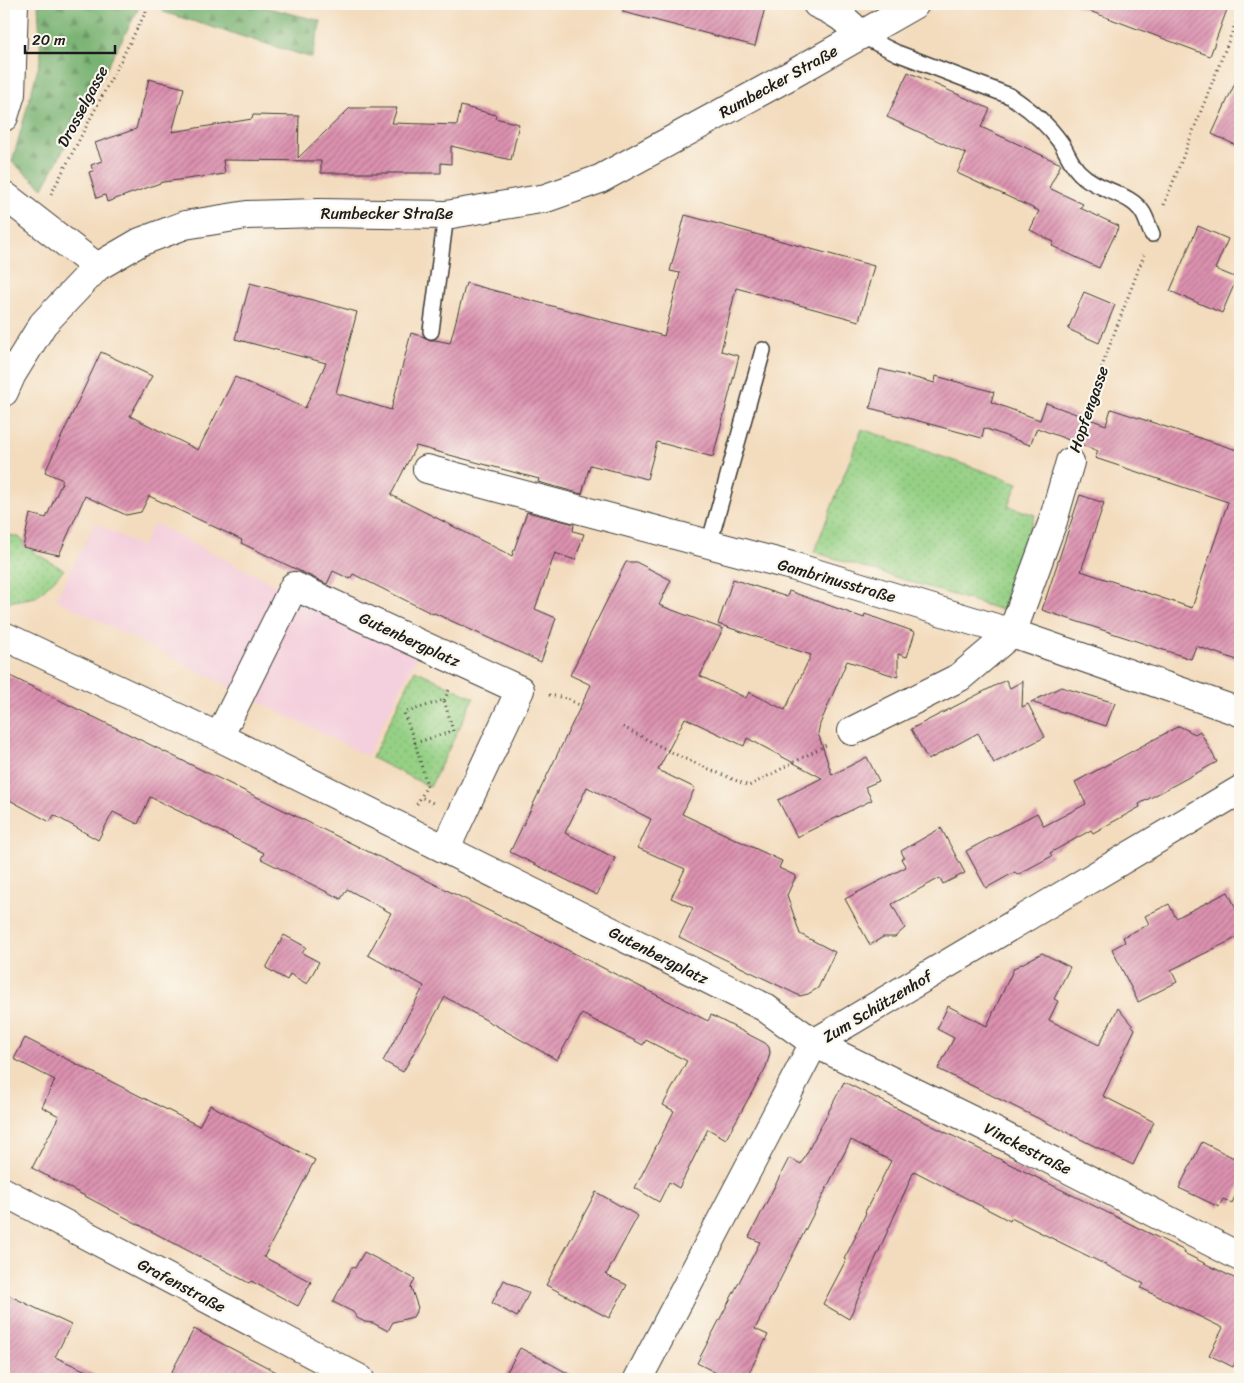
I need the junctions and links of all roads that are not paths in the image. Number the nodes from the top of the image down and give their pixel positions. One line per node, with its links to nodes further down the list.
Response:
1 (14, 4): 5 (street)
2 (818, 4): 4 (street)
3 (915, 4): 4 (street, Rumbecker Straße)
4 (860, 35): 7 (street, Rumbecker Straße); 8 (lane)
5 (4, 117)
6 (4, 195): 9 (street)
7 (446, 215): 9 (street, Rumbecker Straße); 10 (lane)
8 (1152, 234)
9 (96, 267): 12 (street, Rumbecker Straße)
10 (431, 331)
11 (763, 350): 15 (lane)
12 (4, 392)
13 (1070, 462): 16 (street, Hopfengasse)
14 (428, 469): 15 (street, Gambrinusstraße)
15 (708, 544): 16 (street, Gambrinusstraße)
16 (1012, 633): 18 (street, Gambrinusstraße); 19 (street, Hopfengasse)
17 (4, 636): 20 (street, Gutenbergplatz)
18 (1240, 712)
19 (852, 731)
20 (219, 737): 22 (street, Gutenbergplatz); 22 (street, Gutenbergplatz)
21 (1240, 790): 23 (street, Zum Schützenhof)
22 (446, 848): 23 (street, Gutenbergplatz)
23 (814, 1043): 25 (street, Vinckestraße); 27 (street, Zum Schützenhof)
24 (4, 1192): 26 (street, Grafenstraße)
25 (1240, 1257)
26 (360, 1379)
27 (638, 1379)

